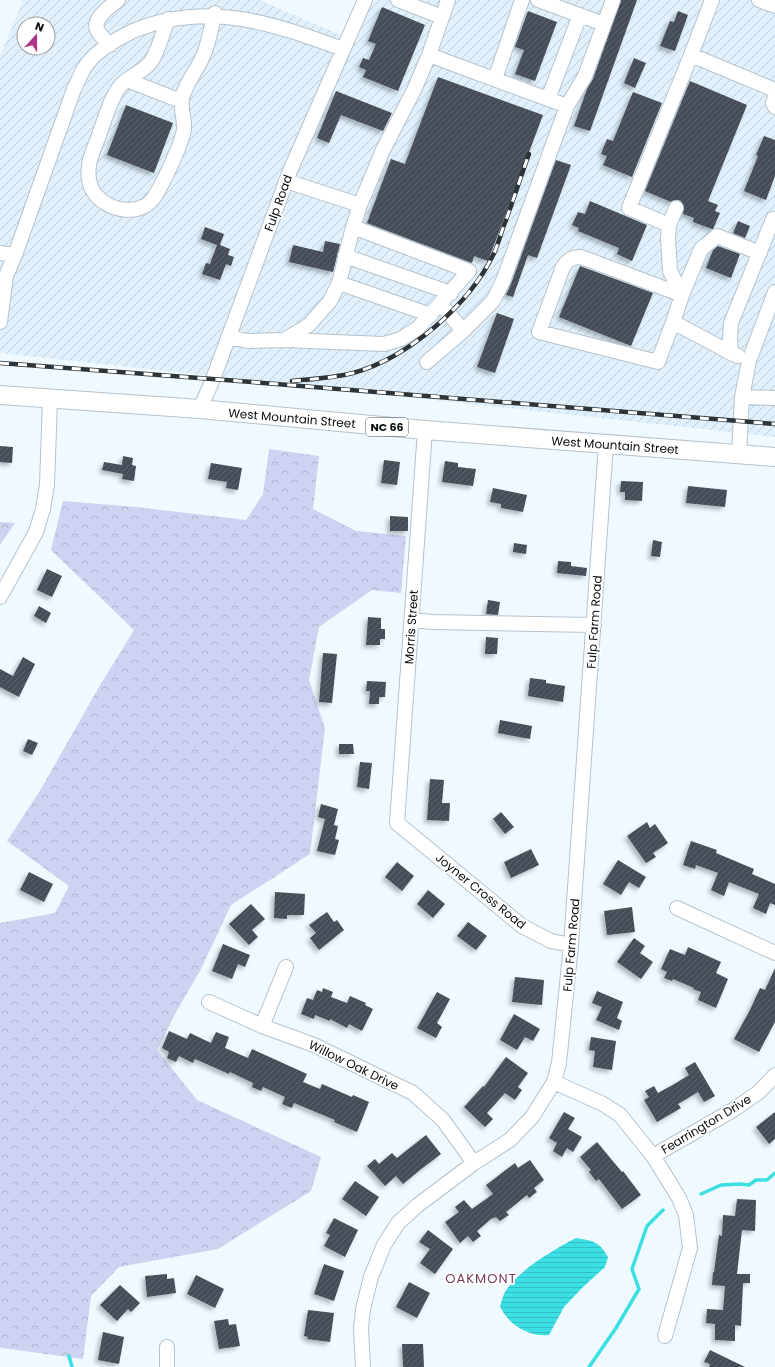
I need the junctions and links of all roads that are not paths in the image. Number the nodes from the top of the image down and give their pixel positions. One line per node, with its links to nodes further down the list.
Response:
1 (118, 0): 16 (street)
2 (364, 0): 17 (street, Fulp Road)
3 (398, 0): 13 (street)
4 (448, 0): 13 (street)
5 (522, 0): 20 (street)
6 (538, 0): 12 (street)
7 (613, 0): 15 (street)
8 (712, 0): 19 (street)
9 (759, 0): 10 (street)
10 (775, 6)
11 (216, 13): 14 (street); 17 (street); 25 (street)
12 (580, 15): 15 (street); 24 (street)
13 (442, 17): 18 (street)
14 (168, 19): 16 (street); 21 (street)
15 (604, 24): 26 (street)
16 (110, 45): 36 (street)
17 (343, 49): 28 (street, Fulp Road)
18 (429, 55): 20 (street); 29 (street)
19 (691, 55): 22 (street); 32 (street)
20 (495, 79): 24 (street)
21 (127, 80): 25 (street); 25 (street)
22 (775, 90)
23 (775, 97): 27 (street)
24 (548, 99): 26 (street)
25 (181, 101)
26 (567, 106): 47 (street)
27 (775, 107)
28 (286, 181): 29 (street); 48 (street, Fulp Road)
29 (360, 205): 33 (street)
30 (676, 208): 32 (street)
31 (774, 219): 35 (street)
32 (669, 225): 42 (street)
33 (353, 227): 37 (street); 41 (street)
34 (0, 253): 36 (street)
35 (760, 253): 42 (street); 50 (street)
36 (15, 255): 38 (street)
37 (345, 256): 39 (street); 41 (street)
38 (3, 276): 45 (street)
39 (339, 283): 44 (street); 49 (street)
40 (775, 292): 51 (street)
41 (451, 293): 43 (street)
42 (682, 295): 46 (street); 46 (street)
43 (441, 304): 44 (street); 47 (street)
44 (431, 315): 49 (street)
45 (0, 322)
46 (672, 322): 50 (street)
47 (463, 331): 52 (street)
48 (228, 337): 49 (street); 57 (street, Fulp Road)
49 (284, 340)
50 (732, 353): 51 (street)
51 (749, 361): 54 (street)
52 (427, 362)
53 (0, 395): 56 (main road, West Mountain Street / NC 66)
54 (742, 397): 55 (street); 60 (street)
55 (775, 398)
56 (50, 399): 57 (main road, West Mountain Street / NC 66); 62 (street)
57 (200, 409): 58 (main road, West Mountain Street / NC 66)
58 (425, 430): 59 (main road, West Mountain Street / NC 66); 63 (street, Morris Street)
59 (606, 444): 60 (main road, West Mountain Street / NC 66); 64 (street, Fulp Farm Road)
60 (738, 454): 61 (main road, West Mountain Street / NC 66)
61 (775, 457)
62 (0, 597)
63 (412, 620): 64 (street); 65 (street, Morris Street)
64 (594, 625): 67 (street, Fulp Farm Road)
65 (397, 823): 67 (street, Joyner Cross Road)
66 (677, 908): 68 (street)
67 (571, 945): 73 (street, Fulp Farm Road)
68 (775, 953)
69 (286, 967): 71 (street)
70 (209, 1002): 71 (street, Willow Oak Drive)
71 (262, 1026): 75 (street, Willow Oak Drive)
72 (775, 1075): 74 (street, Fearrington Drive)
73 (554, 1082): 74 (street); 75 (street, Fulp Farm Road)
74 (653, 1156): 76 (street)
75 (474, 1163): 79 (street, Fulp Farm Road)
76 (665, 1336)
77 (167, 1348): 78 (street)
78 (167, 1367)
79 (363, 1367)

